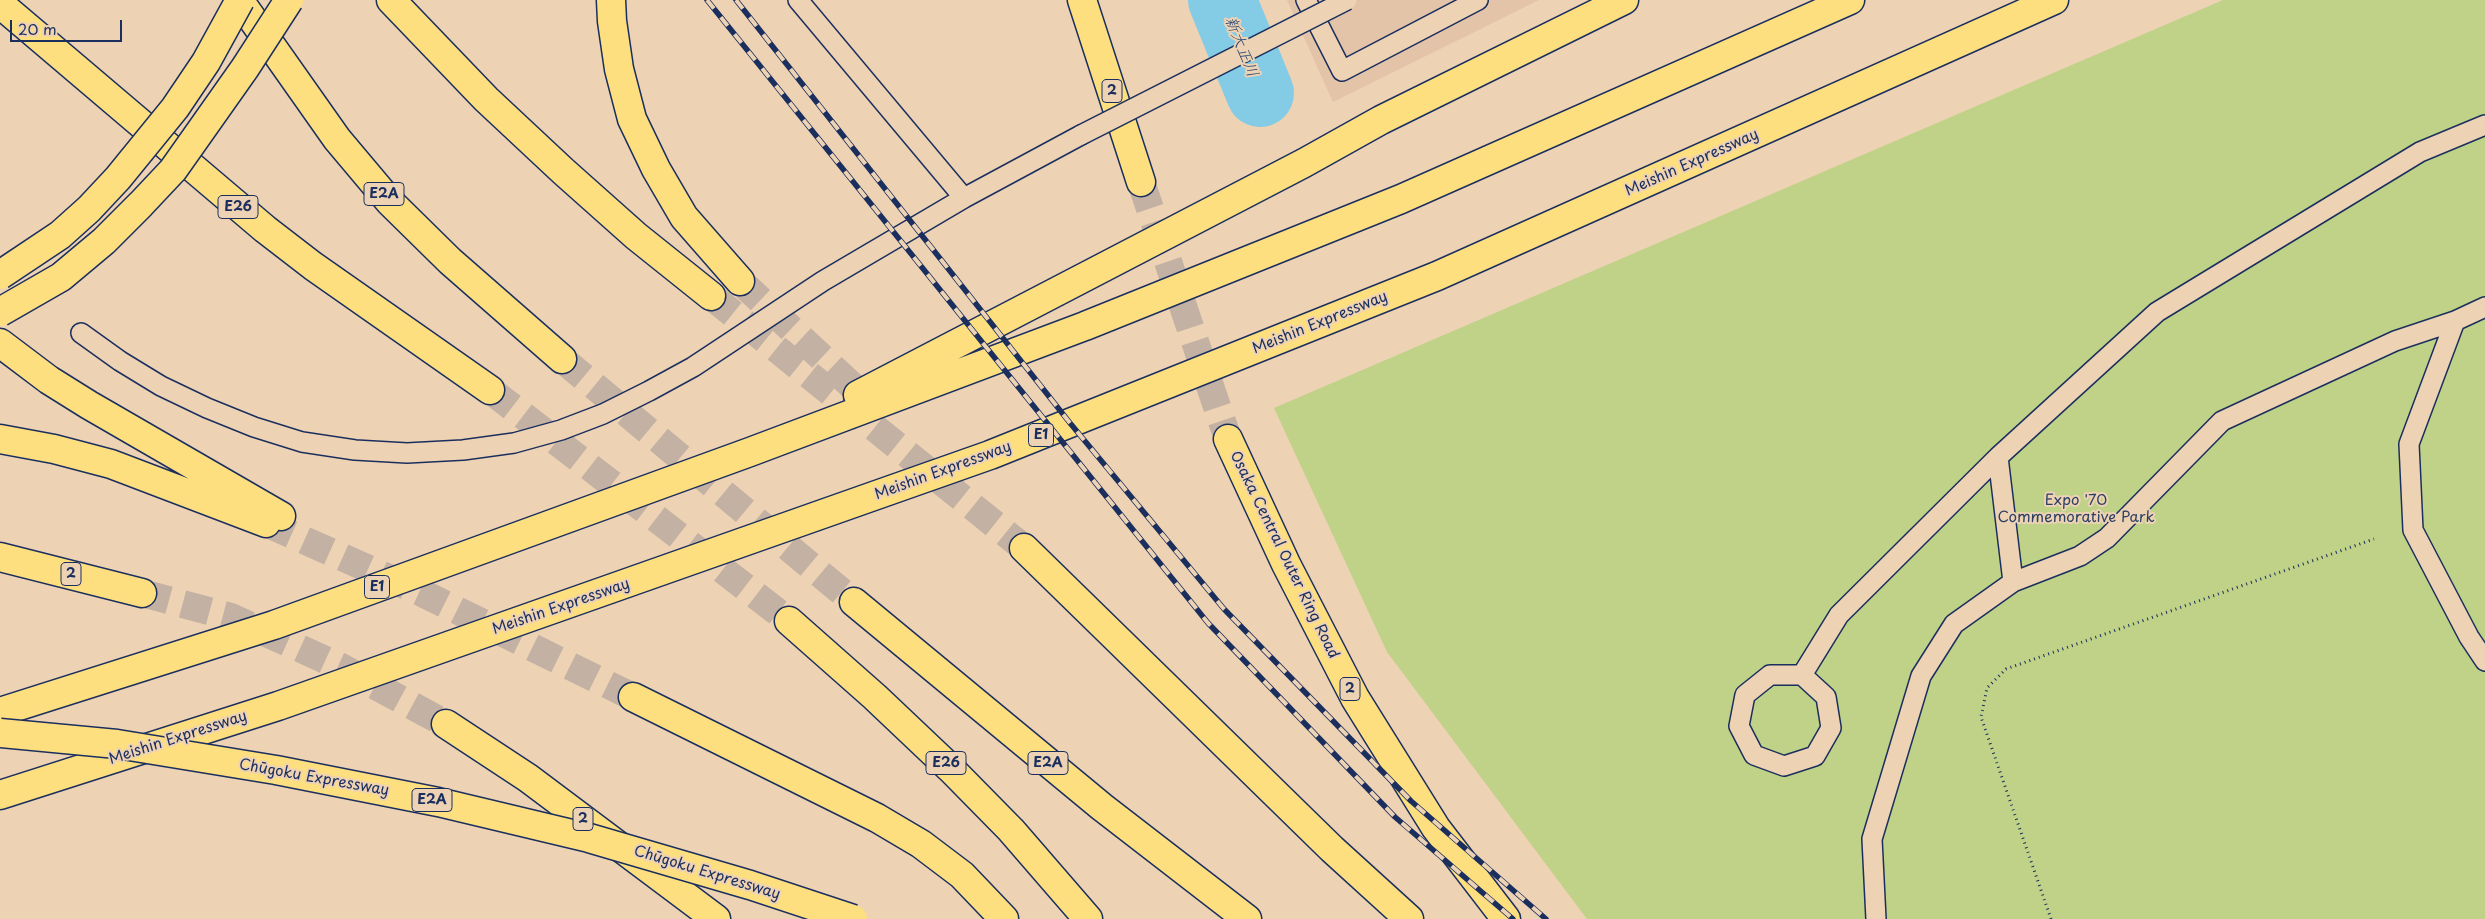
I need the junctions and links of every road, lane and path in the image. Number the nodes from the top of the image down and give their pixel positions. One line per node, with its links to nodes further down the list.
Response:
1 (239, 0): 17 (main road, bridge); 25 (main road, E2A)
2 (289, 0): 21 (main road, bridge)
3 (391, 0): 19 (main road)
4 (611, 0): 18 (main road)
5 (798, 0): 16 (lane)
6 (1082, 0): 15 (main road, 2)
7 (1306, 0): 9 (lane)
8 (1347, 0): 16 (lane, bridge)
9 (1478, 0)
10 (1624, 0): 29 (main road)
11 (1850, 0): 29 (main road, E1)
12 (2054, 0): 44 (main road, Meishin Expressway / E1)
13 (0, 4): 26 (main road, E26)
14 (2485, 126): 30 (lane)
15 (1141, 182)
16 (964, 198): 23 (lane)
17 (0, 275)
18 (740, 281)
19 (711, 296)
20 (2485, 307): 22 (lane)
21 (0, 312)
22 (2455, 321): 34 (lane); 38 (lane)
23 (81, 333)
24 (0, 343): 27 (main road)
25 (562, 359)
26 (490, 390)
27 (0, 439)
28 (1228, 439): 51 (main road, Osaka Central Outer Ring Road / 2)
29 (750, 452): 41 (main road, E1)
30 (1998, 457): 34 (lane); 39 (lane)
31 (2374, 539): 53 (path)
32 (1024, 548): 50 (main road)
33 (0, 557): 35 (main road, 2)
34 (2013, 582): 52 (lane)
35 (142, 593)
36 (854, 602): 49 (main road, E2A)
37 (789, 621): 48 (main road, E26)
38 (2485, 661)
39 (1802, 675): 39 (lane)
40 (634, 697): 47 (main road)
41 (0, 712)
42 (446, 724): 45 (main road, 2)
43 (0, 733): 46 (main road, Chūgoku Expressway / E2A, bridge)
44 (0, 794)
45 (716, 919)
46 (853, 919)
47 (1004, 919)
48 (1088, 919)
49 (1247, 919)
50 (1409, 919)
51 (1506, 919)
52 (1876, 919)
53 (2051, 919)

